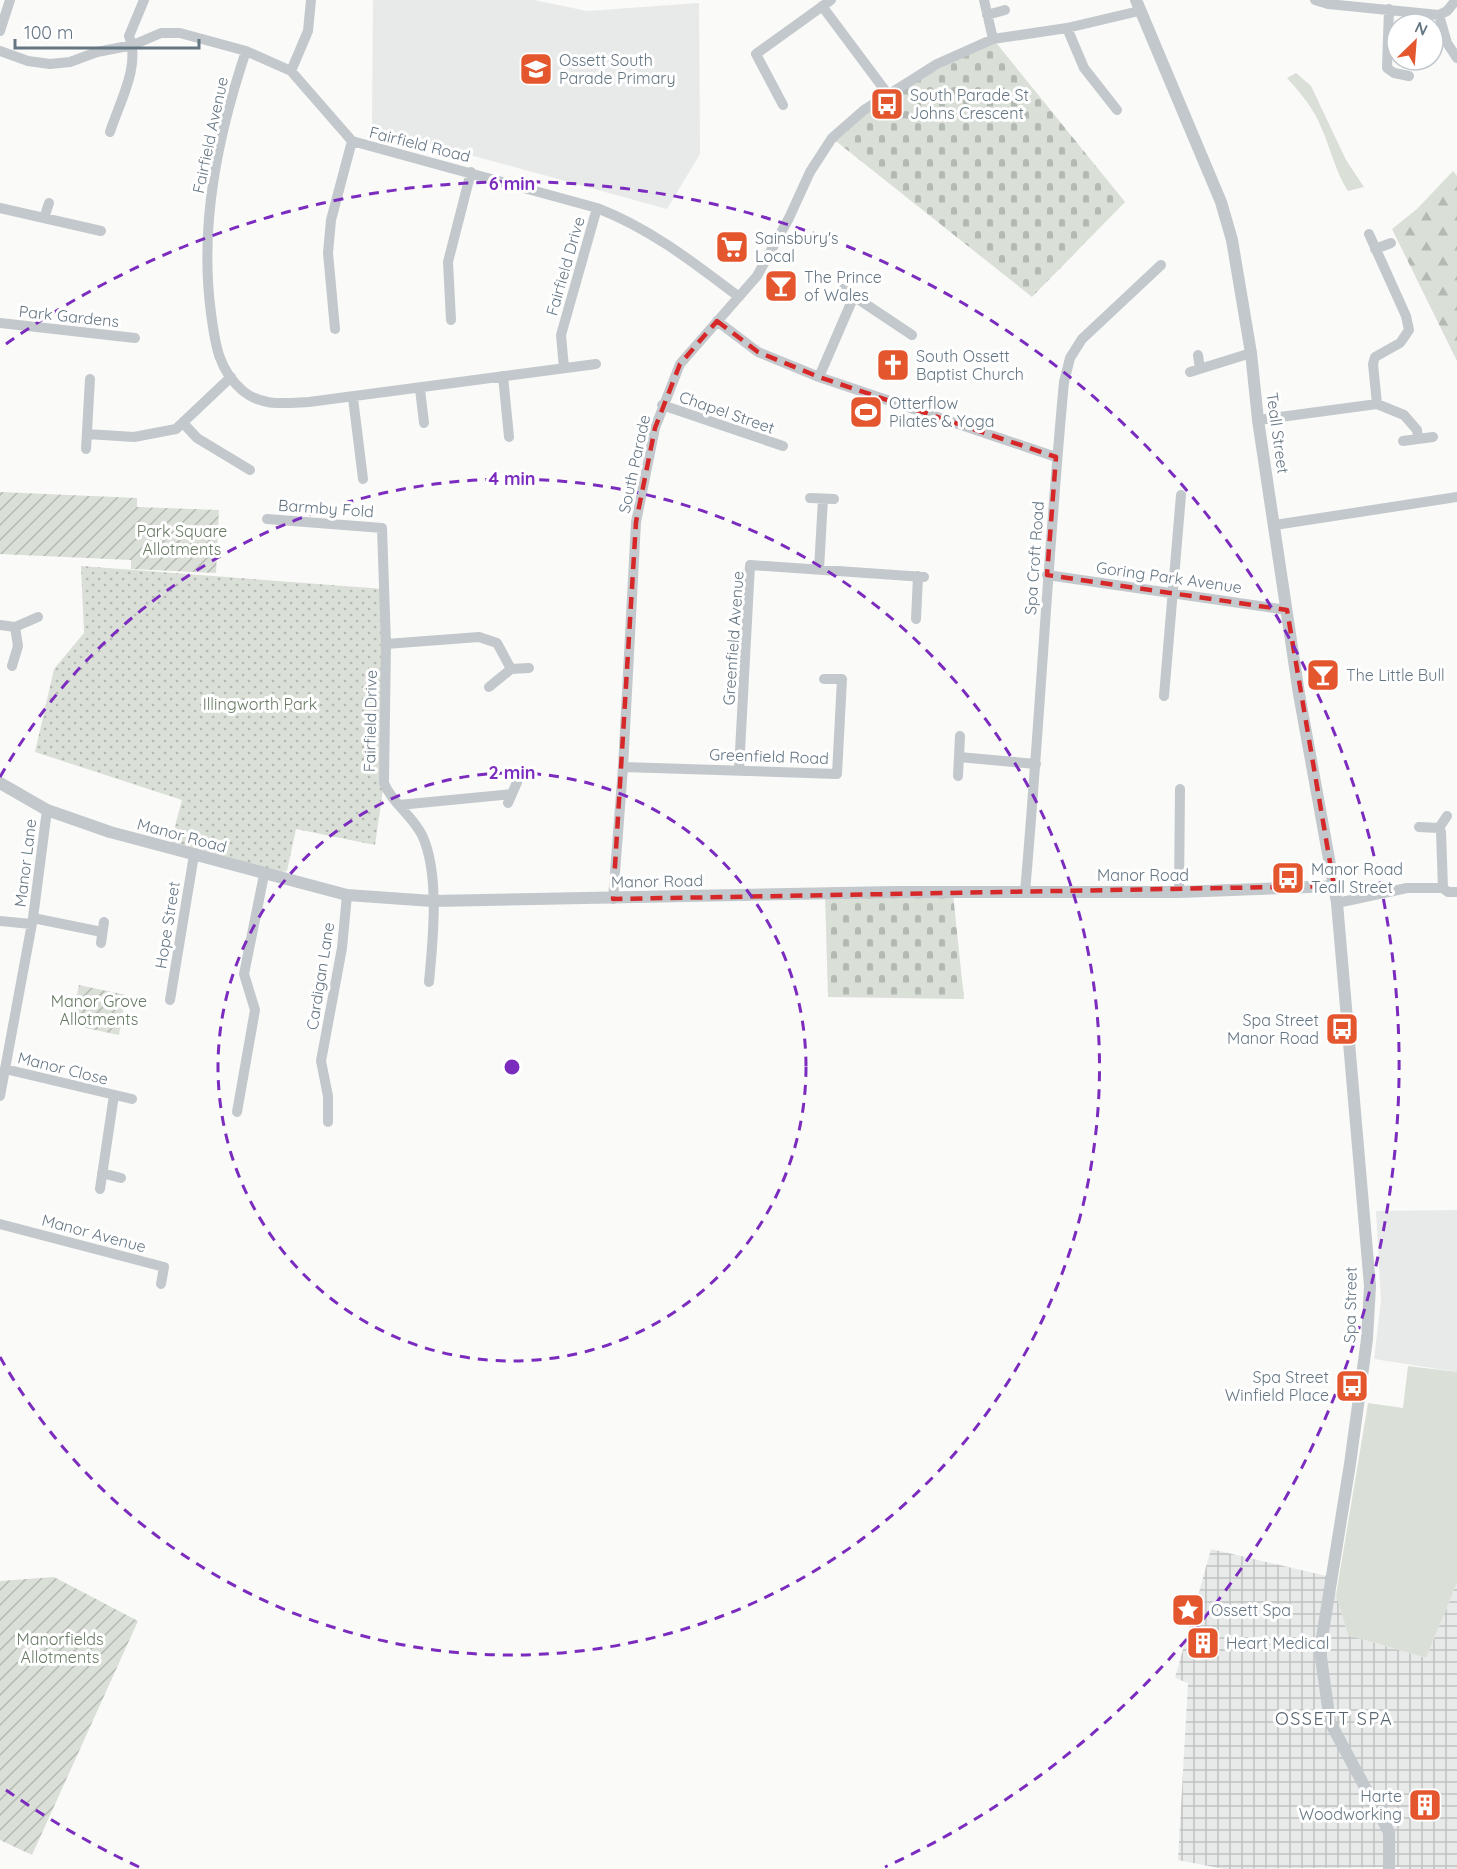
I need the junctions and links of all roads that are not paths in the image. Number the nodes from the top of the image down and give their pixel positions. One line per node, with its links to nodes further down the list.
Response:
1 (10, 0): 15 (street)
2 (144, 0): 18 (street)
3 (311, 0): 22 (street)
4 (984, 0): 13 (street)
5 (1315, 0): 10 (street)
6 (1456, 0): 12 (street)
7 (827, 3): 24 (street); 25 (street)
8 (1138, 5): 14 (street, South Parade); 48 (street, Teall Street)
9 (1005, 9): 13 (street)
10 (1389, 9): 11 (street); 23 (street)
11 (1414, 12)
12 (1445, 12)
13 (987, 15): 17 (street)
14 (1067, 28): 17 (street, South Parade); 26 (street)
15 (0, 31)
16 (1445, 36): 21 (street)
17 (993, 39): 24 (street, South Parade)
18 (133, 45): 19 (street, Fairfield Road); 20 (street, Fairfield Road); 27 (street)
19 (0, 51)
20 (246, 51): 22 (street, Fairfield Road); 53 (street, Fairfield Avenue)
21 (1457, 58)
22 (291, 71): 28 (street, Fairfield Road)
23 (1409, 76)
24 (887, 93): 41 (street, South Parade)
25 (783, 105)
26 (1117, 110)
27 (110, 132)
28 (352, 141): 29 (street, Fairfield Road); 45 (street)
29 (471, 172): 32 (street, Fairfield Road); 42 (street)
30 (49, 203): 33 (street)
31 (0, 208): 33 (street)
32 (597, 208): 41 (street, Fairfield Road); 51 (street, Fairfield Drive)
33 (44, 218): 34 (street)
34 (101, 231)
35 (1369, 234): 37 (street)
36 (1391, 243): 37 (street)
37 (1375, 249): 58 (street)
38 (1161, 265): 70 (street, Spa Croft Road)
39 (843, 289): 40 (street)
40 (854, 296): 46 (street); 54 (street)
41 (739, 297): 43 (street, South Parade)
42 (451, 320)
43 (717, 321): 54 (street); 59 (street, South Parade)
44 (0, 324): 47 (street, Park Gardens)
45 (335, 329)
46 (912, 335)
47 (135, 338)
48 (1251, 353): 49 (street); 60 (street, Teall Street)
49 (1198, 355)
50 (596, 364): 51 (street)
51 (564, 368): 52 (street)
52 (502, 376): 56 (street, Fairfield Avenue); 64 (street)
53 (231, 377): 57 (street, Fairfield Avenue); 62 (street)
54 (819, 377): 70 (street)
55 (90, 379): 63 (street)
56 (420, 389): 57 (street, Fairfield Avenue); 61 (street)
57 (353, 398): 72 (street)
58 (1377, 404): 60 (street); 66 (street)
59 (662, 405): 68 (street, Chapel Street); 101 (street, South Parade)
60 (1258, 420): 81 (street, Teall Street)
61 (424, 423)
62 (184, 424): 63 (street); 71 (street)
63 (87, 434): 69 (street)
64 (510, 437)
65 (1433, 437): 66 (street)
66 (1418, 439): 67 (street)
67 (1402, 441)
68 (783, 446)
69 (86, 449)
70 (1056, 457): 84 (street, Spa Croft Road)
71 (250, 470)
72 (363, 479)
73 (1182, 495): 85 (street)
74 (1457, 497): 78 (street)
75 (810, 498): 76 (street)
76 (823, 499): 77 (street); 83 (street)
77 (834, 499)
78 (1411, 504): 79 (street); 81 (street)
79 (1415, 516)
80 (267, 519): 82 (street, Barmby Fold)
81 (1275, 525): 86 (street, Teall Street)
82 (382, 528): 91 (street, Fairfield Drive)
83 (819, 569): 88 (street, Greenfield Avenue); 102 (street, Greenfield Avenue)
84 (1047, 575): 85 (street, Goring Park Avenue); 100 (street, Spa Croft Road)
85 (1173, 593): 86 (street, Goring Park Avenue); 97 (street)
86 (1287, 610): 114 (street, Teall Street)
87 (38, 616): 90 (street)
88 (916, 619)
89 (0, 625): 90 (street)
90 (15, 627): 92 (street)
91 (386, 644): 93 (street); 107 (street, Fairfield Drive)
92 (12, 666)
93 (511, 669): 94 (street); 96 (street)
94 (529, 669)
95 (824, 679): 102 (street, Greenfield Road)
96 (489, 687)
97 (1164, 696)
98 (960, 736): 99 (street)
99 (959, 757): 100 (street); 103 (street)
100 (1036, 765): 116 (street, Spa Croft Road)
101 (623, 767): 102 (street, Greenfield Road); 120 (street, South Parade)
102 (739, 770)
103 (958, 776)
104 (519, 780): 107 (street)
105 (0, 783): 108 (street, Manor Road)
106 (1180, 789): 117 (street)
107 (399, 805): 121 (street, Fairfield Drive)
108 (47, 810): 112 (street, Manor Road); 124 (street, Manor Lane)
109 (1447, 816): 111 (street)
110 (1419, 827): 111 (street)
111 (1439, 828): 115 (street)
112 (194, 855): 113 (street, Manor Road); 127 (street, Hope Street)
113 (264, 874): 119 (street, Manor Road); 132 (street)
114 (1334, 886): 117 (street, Manor Road); 122 (street, Spa Street)
115 (1443, 888): 118 (street); 122 (street)
116 (1025, 892): 117 (street, Manor Road); 120 (street, Manor Road)
117 (1179, 892)
118 (1457, 892)
119 (347, 895): 121 (street, Manor Road); 133 (street, Cardigan Lane)
120 (613, 899): 121 (street, Manor Road)
121 (432, 901): 126 (street, Fairfield Drive)
122 (1337, 903): 139 (street, Spa Street)
123 (0, 921): 124 (street)
124 (32, 921): 125 (street); 128 (street, Manor Lane)
125 (102, 933)
126 (429, 982)
127 (170, 1000)
128 (4, 1064): 129 (street, Manor Close); 130 (street, Manor Lane)
129 (114, 1095): 131 (street, Manor Close); 134 (street, Manor Close)
130 (0, 1096)
131 (132, 1099)
132 (237, 1112)
133 (328, 1122)
134 (102, 1173): 135 (street); 136 (street, Manor Close)
135 (121, 1178)
136 (100, 1189)
137 (0, 1224): 138 (street, Manor Avenue)
138 (161, 1284)
139 (1389, 1869)

